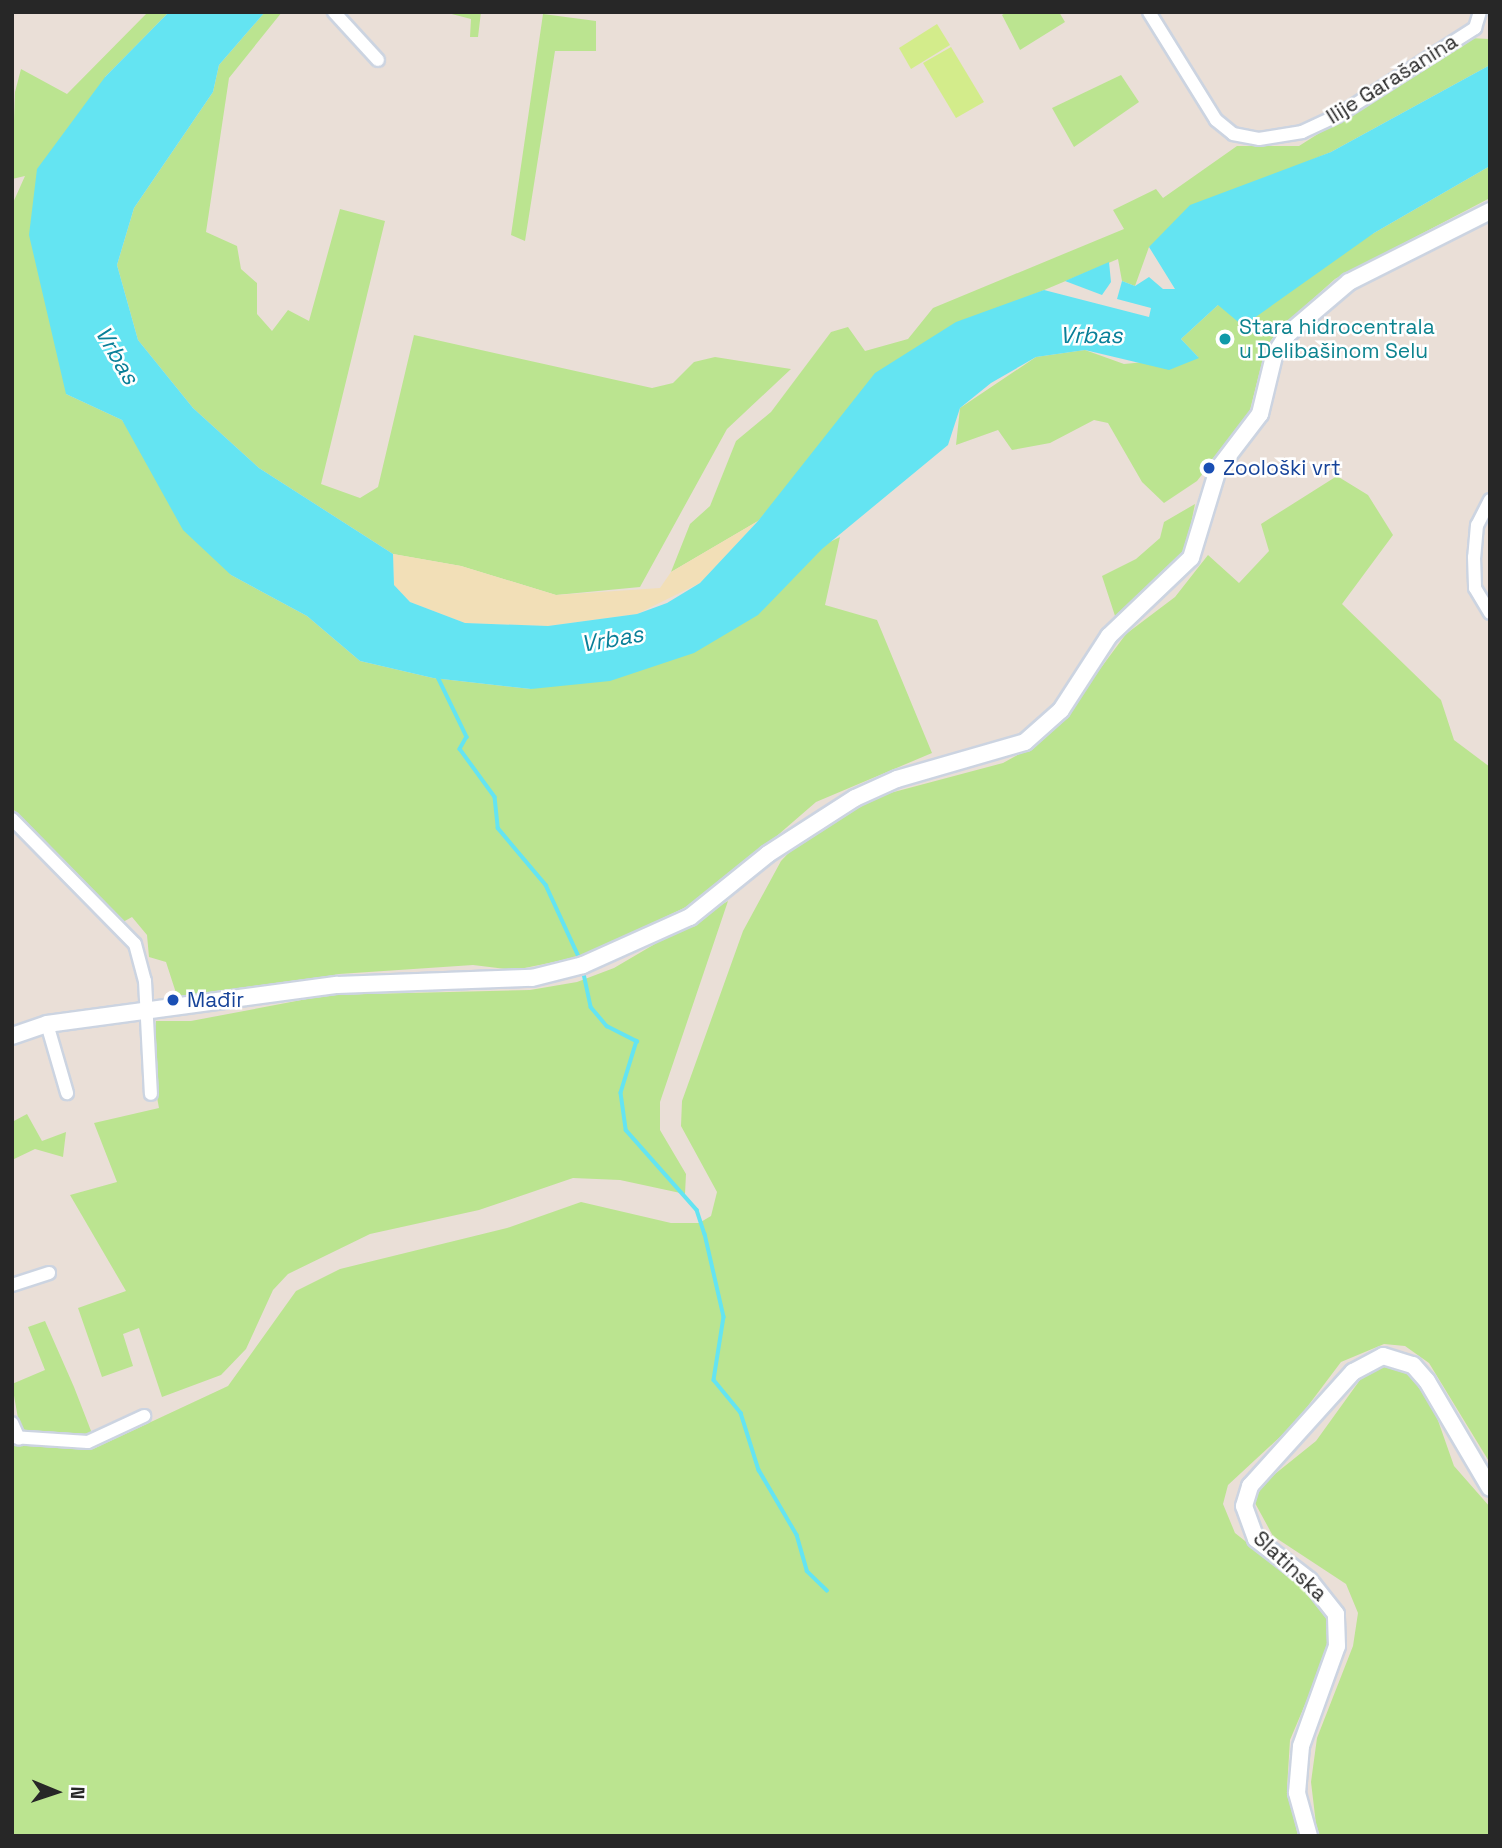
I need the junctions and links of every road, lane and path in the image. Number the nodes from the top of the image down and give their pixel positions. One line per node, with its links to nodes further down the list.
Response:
1 (334, 12): 4 (street)
2 (1149, 12): 3 (street, Ilije Garašanina)
3 (1481, 13)
4 (378, 60)
5 (1490, 211): 9 (street)
6 (1490, 500): 7 (street)
7 (1490, 612)
8 (12, 819): 9 (street)
9 (145, 1013): 10 (street); 13 (street)
10 (47, 1024): 11 (street); 12 (street)
11 (12, 1036)
12 (67, 1093)
13 (151, 1094)
14 (49, 1273): 15 (street)
15 (12, 1285)
16 (144, 1416): 18 (street)
17 (12, 1423): 18 (street)
18 (15, 1438)
19 (1490, 1488): 20 (street, Slatinska)
20 (1309, 1836)

